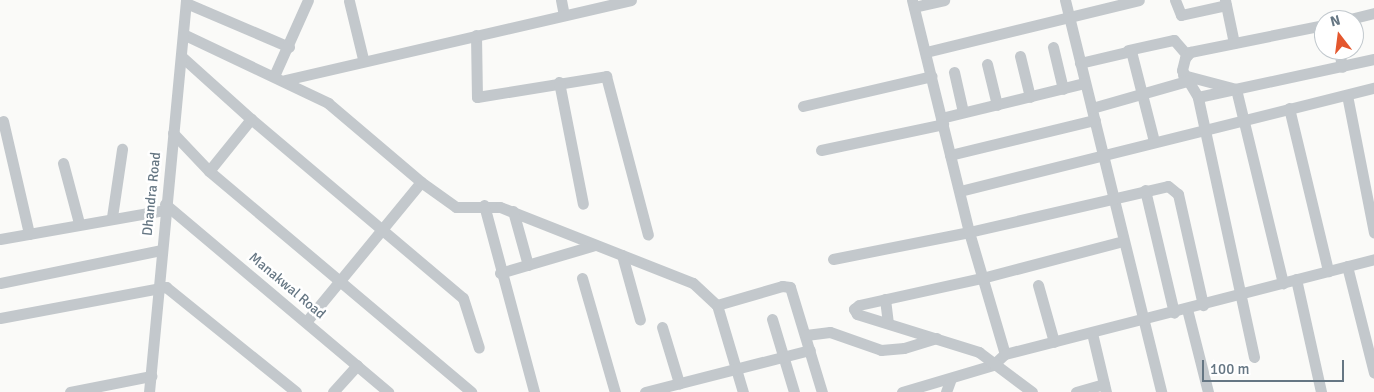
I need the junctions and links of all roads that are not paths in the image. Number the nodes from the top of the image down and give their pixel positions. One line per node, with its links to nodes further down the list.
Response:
1 (308, 0): 18 (street)
2 (561, 0): 12 (street)
3 (944, 0): 11 (street)
4 (1065, 0): 13 (street)
5 (1140, 0): 13 (street)
6 (1175, 0): 10 (street)
7 (349, 1): 25 (street)
8 (625, 1): 12 (street)
9 (186, 2): 15 (street, Dhandra Road); 18 (street)
10 (1225, 3): 17 (street)
11 (913, 4): 21 (street)
12 (564, 15): 16 (street)
13 (1069, 18): 21 (street); 28 (street)
14 (1314, 27): 17 (street)
15 (183, 34): 23 (street, Dhandra Road); 33 (street)
16 (476, 35): 25 (street); 35 (street)
17 (1234, 43): 22 (street)
18 (289, 47): 33 (street)
19 (1052, 47): 38 (street)
20 (1128, 50): 22 (street); 28 (street); 41 (street)
21 (926, 52): 32 (street)
22 (1187, 55): 34 (street)
23 (181, 56): 49 (street); 55 (street, Dhandra Road)
24 (1020, 56): 42 (street)
25 (363, 59): 33 (street)
26 (1374, 59): 30 (street)
27 (1341, 60): 30 (street)
28 (1080, 63): 36 (street)
29 (987, 64): 44 (street)
30 (1342, 67): 39 (street)
31 (954, 72): 48 (street)
32 (932, 76): 45 (street); 53 (street)
33 (279, 78): 63 (street)
34 (1185, 78): 39 (street); 41 (street); 43 (street)
35 (559, 82): 67 (street); 77 (street)
36 (1085, 83): 38 (street); 46 (street)
37 (1374, 88): 40 (street)
38 (1063, 89): 42 (street)
39 (1236, 89): 43 (street); 50 (street)
40 (1347, 95): 47 (street); 75 (street)
41 (1143, 96): 46 (street); 56 (street)
42 (1030, 97): 44 (street)
43 (1198, 98): 54 (street)
44 (997, 105): 48 (street)
45 (803, 106)
46 (1092, 108): 51 (street)
47 (1289, 108): 50 (street); 87 (street)
48 (963, 112): 53 (street)
49 (251, 119): 62 (street); 73 (street)
50 (1243, 119): 54 (street); 94 (street)
51 (1095, 120): 59 (street); 60 (street)
52 (3, 121): 76 (street)
53 (942, 121): 58 (street); 59 (street)
54 (1204, 128): 56 (street); 97 (street)
55 (173, 134): 62 (street); 69 (street, Dhandra Road)
56 (1154, 141): 60 (street)
57 (122, 149): 71 (street)
58 (821, 150)
59 (950, 155): 65 (street)
60 (1102, 155): 65 (street); 66 (street)
61 (62, 163): 72 (street)
62 (209, 170): 92 (street)
63 (422, 182): 68 (street); 73 (street)
64 (1144, 190): 66 (street); 100 (street); 102 (street)
65 (960, 191): 74 (street)
66 (1114, 198): 74 (street); 79 (street)
67 (583, 204)
68 (484, 205): 70 (street); 88 (street)
69 (165, 207): 71 (street); 81 (street, Dhandra Road); 107 (street, Manakwal Road)
70 (512, 211): 80 (street); 85 (street)
71 (112, 217): 72 (street)
72 (79, 223): 76 (street)
73 (383, 229): 92 (street); 114 (street)
74 (969, 232): 83 (street); 90 (street)
75 (1374, 232)
76 (29, 234): 78 (street)
77 (648, 234)
78 (0, 239)
79 (1123, 241): 90 (street); 106 (street)
80 (594, 245): 82 (street); 85 (street)
81 (161, 250): 93 (street); 96 (street, Dhandra Road)
82 (622, 256): 99 (street); 105 (street)
83 (833, 259)
84 (1374, 259): 86 (street)
85 (528, 265): 88 (street)
86 (1347, 266): 87 (street); 122 (street)
87 (1328, 271): 91 (street)
88 (500, 273): 133 (street)
89 (582, 278): 134 (street)
90 (982, 278): 98 (street); 116 (street)
91 (1296, 279): 94 (street); 145 (street)
92 (339, 282): 107 (street); 132 (street)
93 (0, 283)
94 (1283, 283): 97 (street)
95 (1038, 285): 113 (street)
96 (158, 286): 103 (street); 123 (street, Dhandra Road); 129 (street)
97 (1239, 294): 100 (street); 118 (street)
98 (886, 299): 108 (street); 108 (street)
99 (717, 305): 111 (street); 121 (street)
100 (1203, 305): 101 (street)
101 (1188, 309): 102 (street); 144 (street)
102 (1174, 313): 106 (street)
103 (0, 318)
104 (772, 319): 117 (street)
105 (640, 320)
106 (1143, 320): 110 (street); 143 (street)
107 (306, 322): 119 (street, Manakwal Road)
108 (888, 323): 112 (street)
109 (662, 327): 125 (street)
110 (1092, 332): 113 (street); 126 (street)
111 (806, 335): 112 (street); 115 (street)
112 (937, 338): 120 (street)
113 (1054, 342): 116 (street)
114 (479, 348)
115 (810, 350): 117 (street); 138 (street)
116 (1005, 354): 120 (street)
117 (783, 356): 121 (street); 137 (street)
118 (1254, 357)
119 (357, 365): 130 (street); 131 (street, Manakwal Road)
120 (992, 365): 124 (street); 141 (street)
121 (736, 368): 125 (street); 136 (street)
122 (1374, 373)
123 (151, 376): 127 (street); 128 (street, Dhandra Road)
124 (951, 378): 139 (street); 140 (street)
125 (679, 383): 135 (street)
126 (1105, 388): 142 (street)
127 (70, 392)
128 (149, 392)
129 (296, 392)
130 (333, 392)
131 (388, 392)
132 (471, 392)
133 (534, 392)
134 (615, 392)
135 (645, 392)
136 (743, 392)
137 (794, 392)
138 (822, 392)
139 (902, 392)
140 (946, 392)
141 (1032, 392)
142 (1076, 392)
143 (1161, 392)
144 (1208, 392)
145 (1321, 392)

